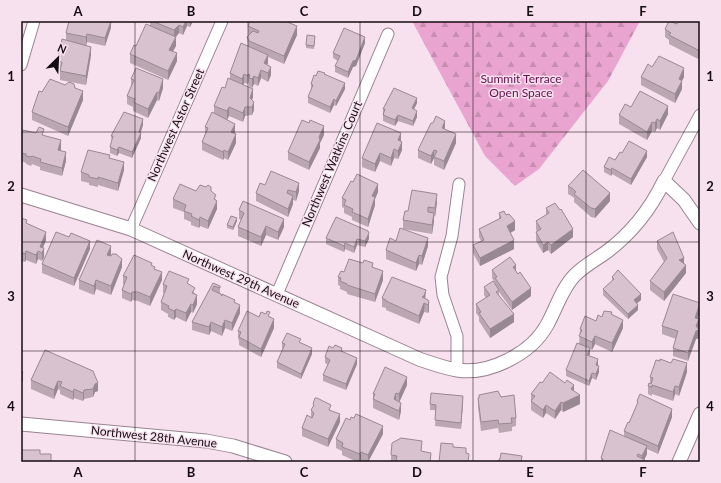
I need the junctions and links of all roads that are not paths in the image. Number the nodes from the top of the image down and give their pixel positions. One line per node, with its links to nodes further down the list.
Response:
1 (34, 21): 4 (street)
2 (222, 21): 10 (street, Northwest Astor Street)
3 (388, 34): 11 (street, Northwest Watkins Court)
4 (21, 65)
5 (700, 115): 6 (street)
6 (664, 181): 9 (street); 12 (street, Northwest 29th Avenue)
7 (459, 184): 12 (street)
8 (21, 195): 10 (street, Northwest 29th Avenue)
9 (700, 222)
10 (131, 229): 11 (street, Northwest 29th Avenue)
11 (277, 294): 12 (street, Northwest 29th Avenue)
12 (457, 370)
13 (699, 421): 16 (street)
14 (21, 424): 15 (street, Northwest 28th Avenue)
15 (285, 462)
16 (679, 462)

